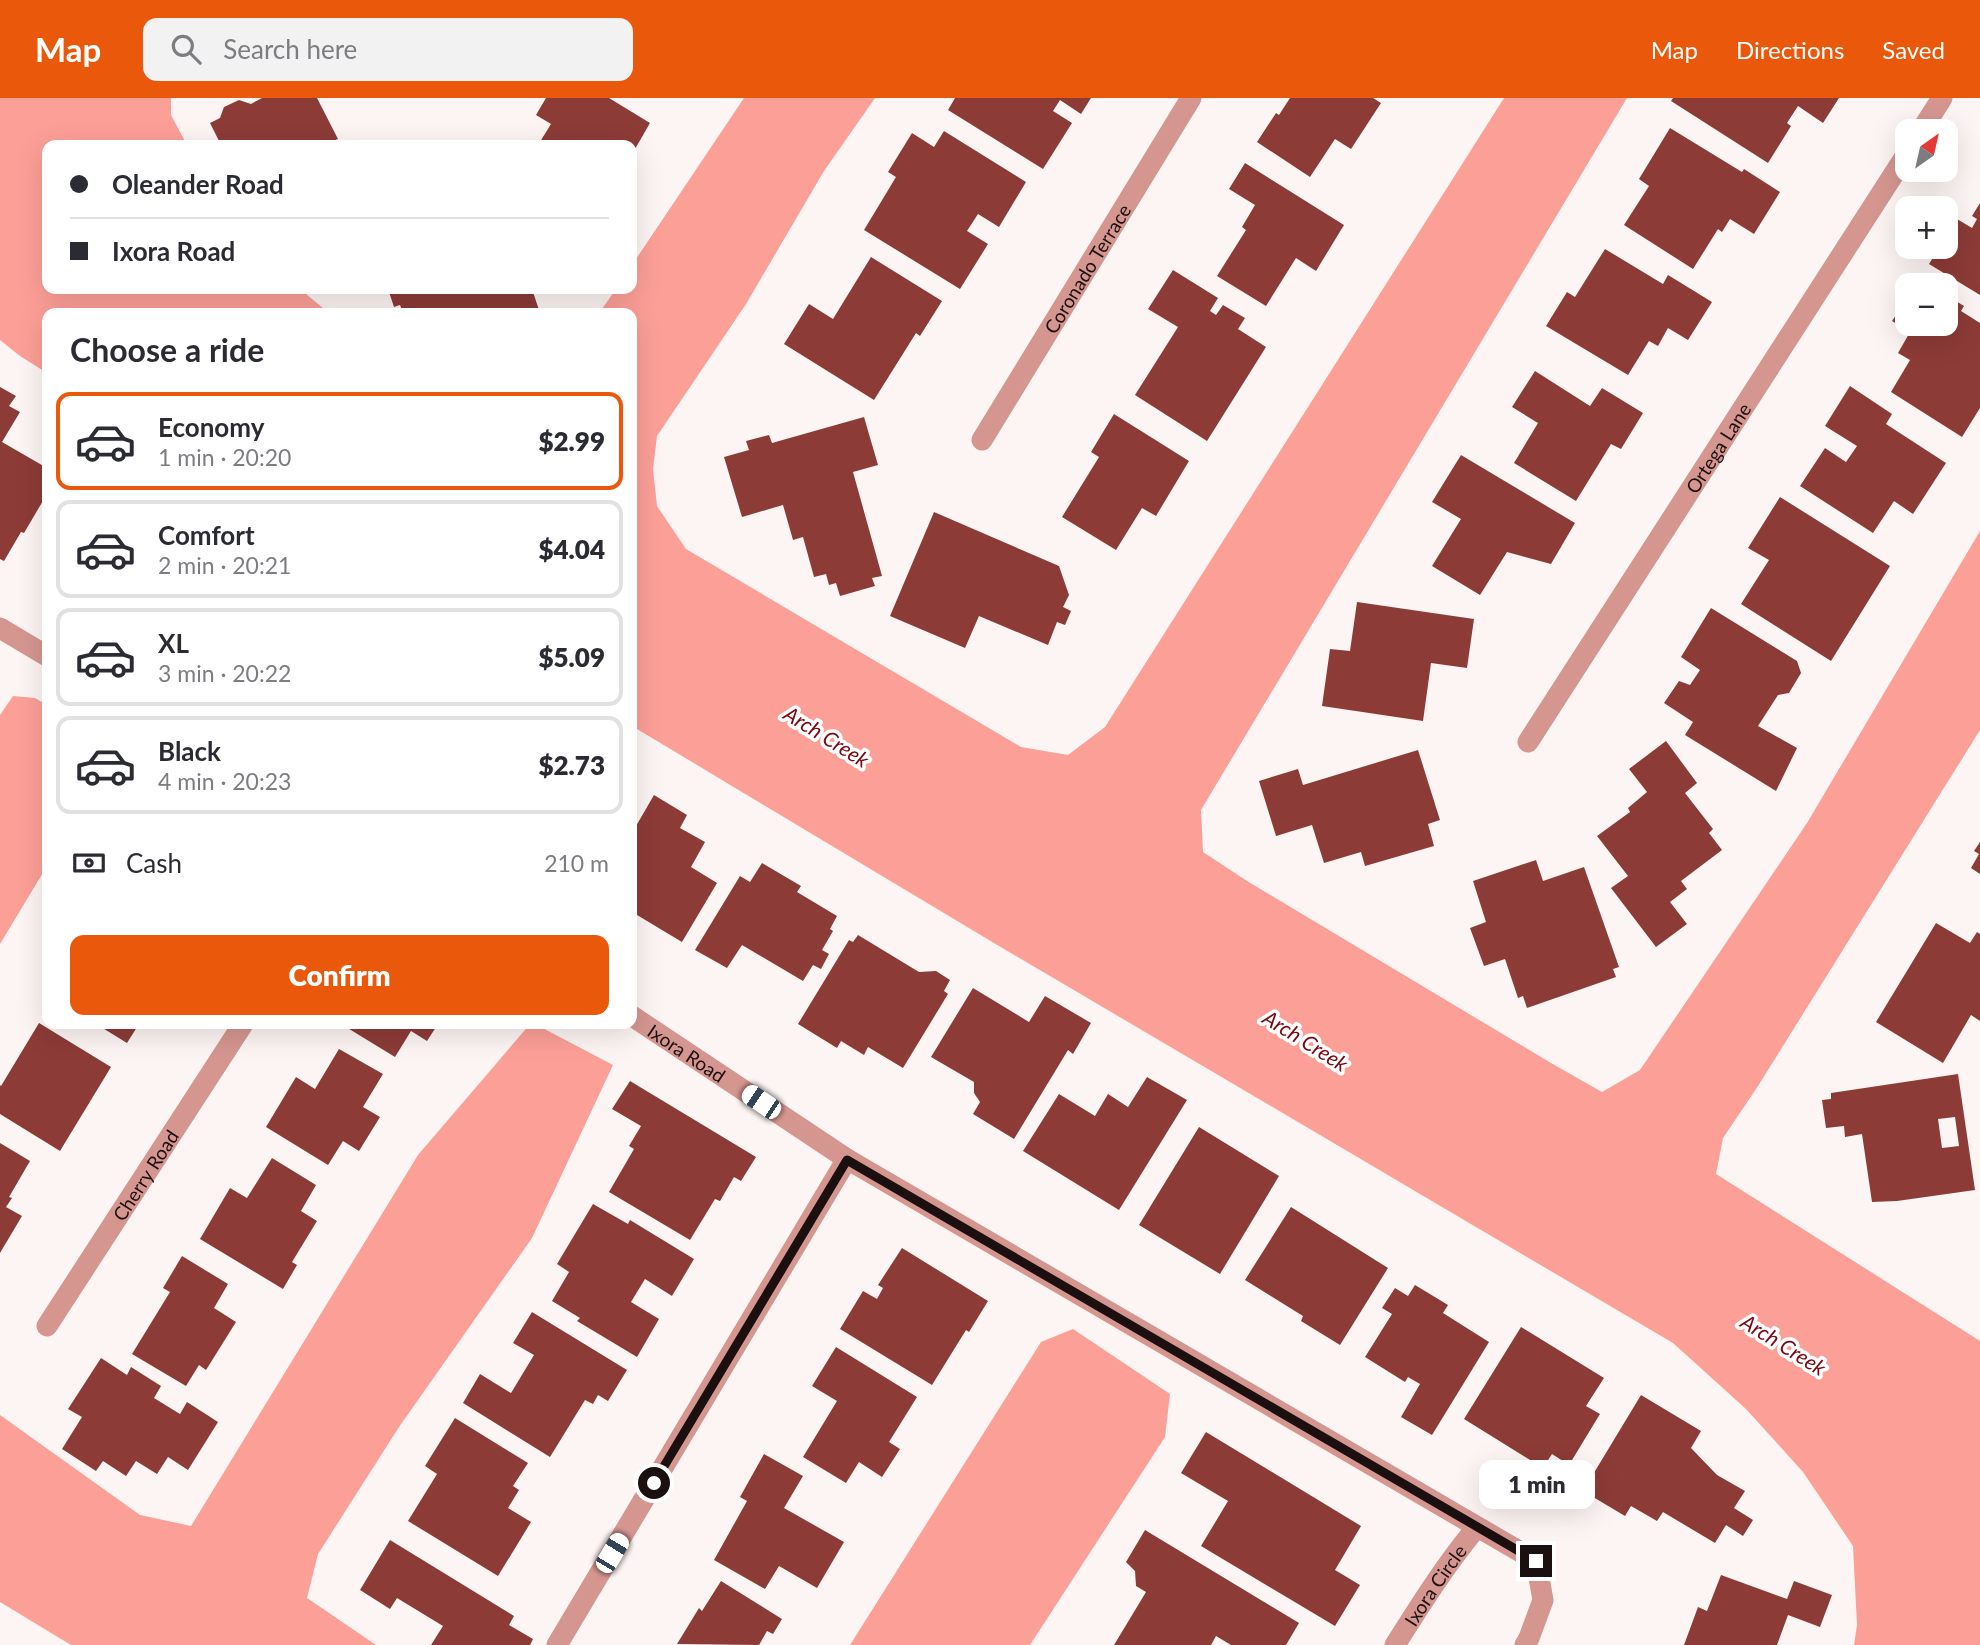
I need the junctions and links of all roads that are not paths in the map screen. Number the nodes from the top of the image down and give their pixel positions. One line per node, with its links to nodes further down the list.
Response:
1 (1192, 98): 5 (street, Coronado Terrace)
2 (1942, 98): 3 (street)
3 (1929, 119)
4 (1895, 172): 8 (street, Ortega Lane)
5 (982, 440)
6 (0, 628): 7 (street)
7 (42, 653)
8 (1528, 742)
9 (637, 1019): 11 (street, Ixora Road)
10 (240, 1029): 12 (street, Cherry Road)
11 (847, 1160): 13 (street, Ixora Road); 14 (street)
12 (47, 1326)
13 (1477, 1527): 15 (street, Ixora Circle); 16 (street, Ixora Road)
14 (557, 1645)
15 (1395, 1645)
16 (1525, 1645)

